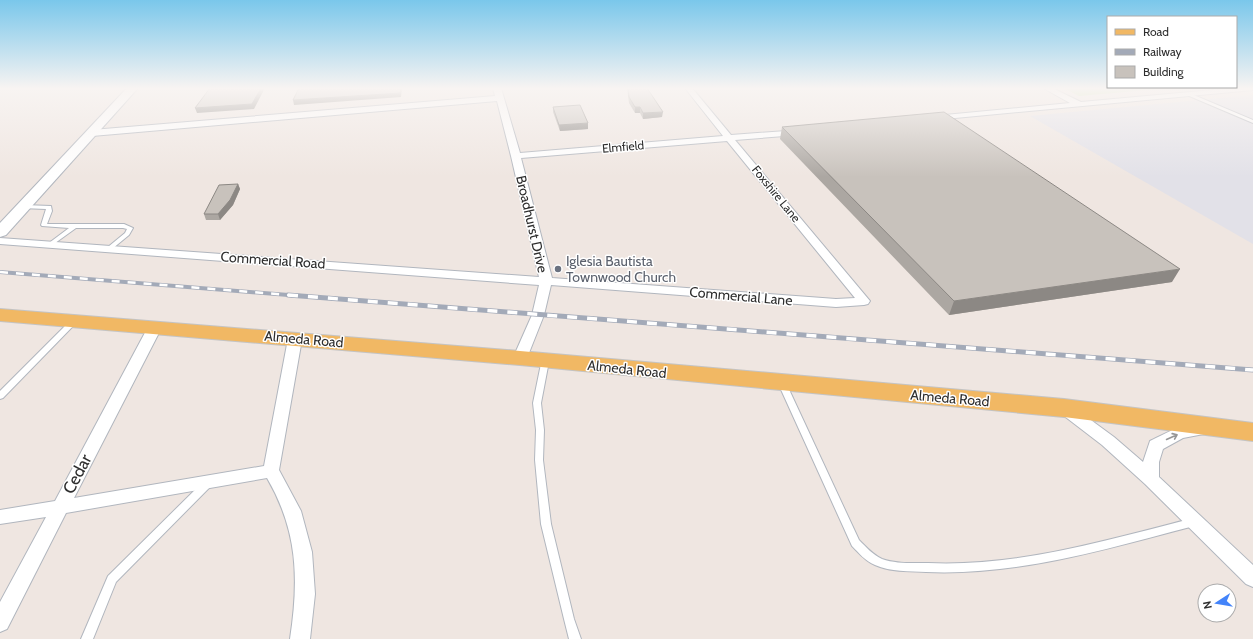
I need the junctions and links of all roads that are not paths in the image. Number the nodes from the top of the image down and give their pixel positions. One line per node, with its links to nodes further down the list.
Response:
1 (106, 118): 10 (street)
2 (269, 118): 10 (street)
3 (505, 118): 12 (street, Broadhurst Drive)
4 (713, 118): 11 (street, Foxshire Lane)
5 (940, 118): 7 (street)
6 (1243, 118): 8 (lane)
7 (928, 119)
8 (1253, 122)
9 (802, 132): 11 (street, Elmfield)
10 (92, 133): 13 (street)
11 (730, 138): 12 (street, Elmfield); 21 (street, Foxshire Lane)
12 (516, 156): 20 (street, Broadhurst Drive)
13 (23, 207): 14 (street); 15 (lane)
14 (6, 219): 16 (street)
15 (76, 225): 18 (lane); 19 (lane)
16 (0, 232)
17 (0, 241): 18 (street, Commercial Road)
18 (51, 244): 19 (street, Commercial Road)
19 (110, 248): 20 (street, Commercial Road)
20 (546, 280): 21 (street, Commercial Lane); 26 (street, Broadhurst Drive)
21 (864, 301)
22 (0, 315): 23 (main road, Almeda Road)
23 (75, 320): 24 (main road, Almeda Road); 29 (lane)
24 (156, 326): 25 (main road, Almeda Road); 36 (street, Cedar)
25 (295, 339): 26 (main road, Almeda Road); 33 (street)
26 (520, 358): 27 (main road, Almeda Road)
27 (545, 361): 28 (main road, Almeda Road); 43 (lane)
28 (782, 383): 30 (main road, Almeda Road); 38 (lane)
29 (0, 396)
30 (1064, 408): 31 (main road, Almeda Road); 34 (street)
31 (1214, 427): 32 (main road, Almeda Road); 34 (street, one-way to 31)
32 (1253, 432)
33 (271, 471): 35 (street); 42 (street)
34 (1151, 479): 38 (street)
35 (208, 483): 36 (street); 41 (lane)
36 (59, 508): 37 (street); 40 (street, Cedar)
37 (0, 517)
38 (1195, 522): 39 (street)
39 (1253, 578)
40 (0, 622)
41 (87, 639)
42 (300, 639)
43 (575, 639)

